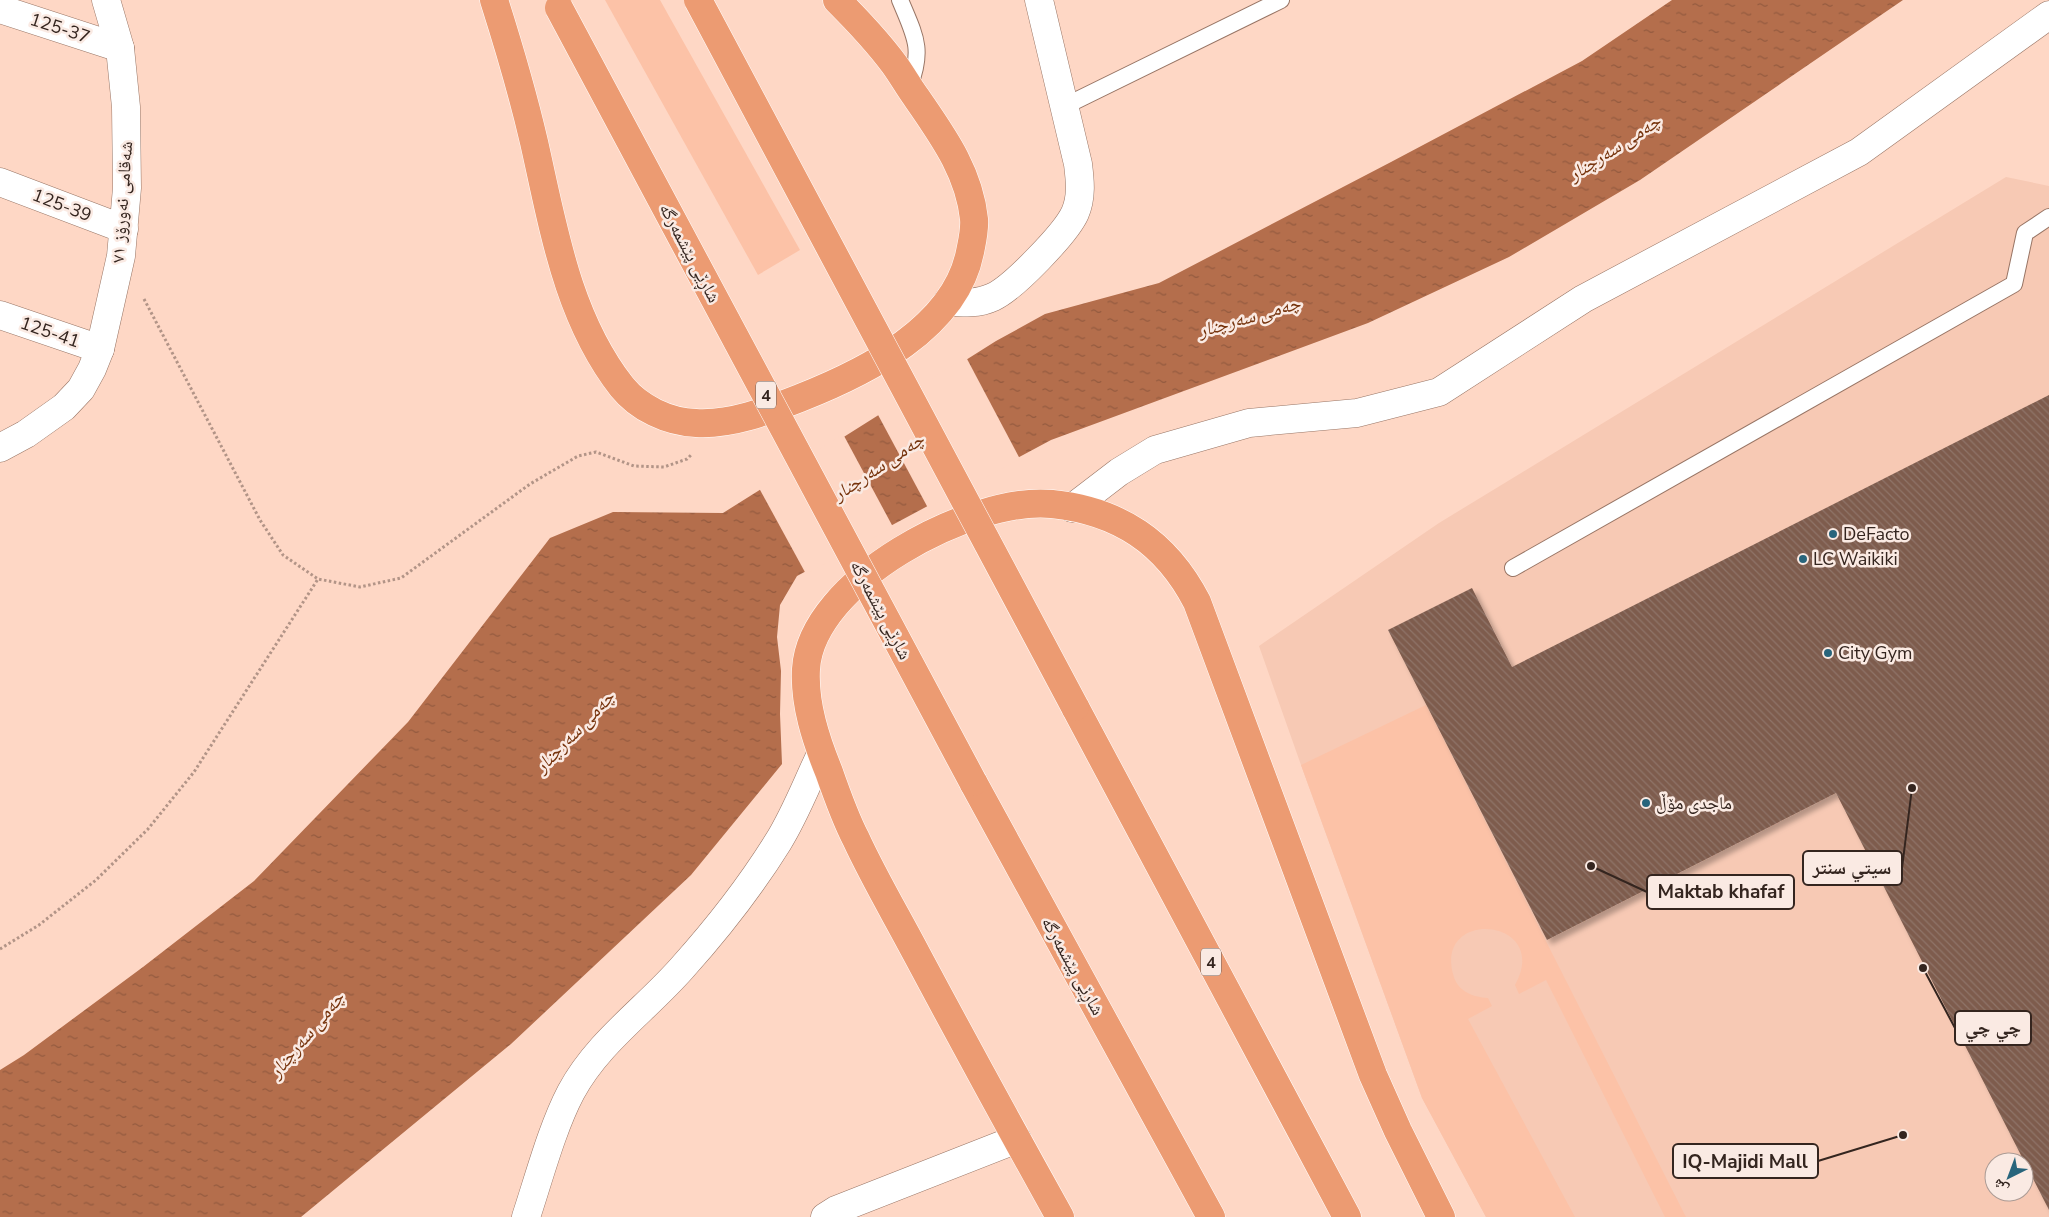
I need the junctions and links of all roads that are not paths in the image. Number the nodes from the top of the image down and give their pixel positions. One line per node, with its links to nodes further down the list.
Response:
1 (106, 0): 11 (street, شەقامی نەورۆز ٧١)
2 (494, 0): 17 (highway)
3 (698, 0): 29 (highway, 4, bridge)
4 (837, 0): 12 (highway)
5 (900, 0): 12 (lane)
6 (1039, 0): 13 (street)
7 (1281, 0): 13 (lane)
8 (557, 4): 28 (highway, شاڕێی پێشمەرگە / 4, bridge)
9 (0, 9): 11 (street, 125-37)
10 (2049, 15): 21 (street)
11 (120, 48): 16 (street, شەقامی نەورۆز ٧١)
12 (909, 88): 17 (highway)
13 (1064, 106): 17 (street)
14 (0, 182): 16 (street, 125-39)
15 (2049, 217): 22 (lane)
16 (124, 229): 19 (street, شەقامی نەورۆز ٧١)
17 (948, 301)
18 (0, 315): 19 (street, 125-41)
19 (100, 349): 20 (street, شەقامی نەورۆز ٧١)
20 (0, 448)
21 (1072, 508): 23 (highway); 30 (highway)
22 (1513, 568)
23 (821, 754): 24 (highway); 25 (street)
24 (1017, 1139): 26 (street); 27 (highway)
25 (526, 1217)
26 (825, 1217)
27 (1060, 1217)
28 (1211, 1217)
29 (1347, 1217)
30 (1441, 1217)

